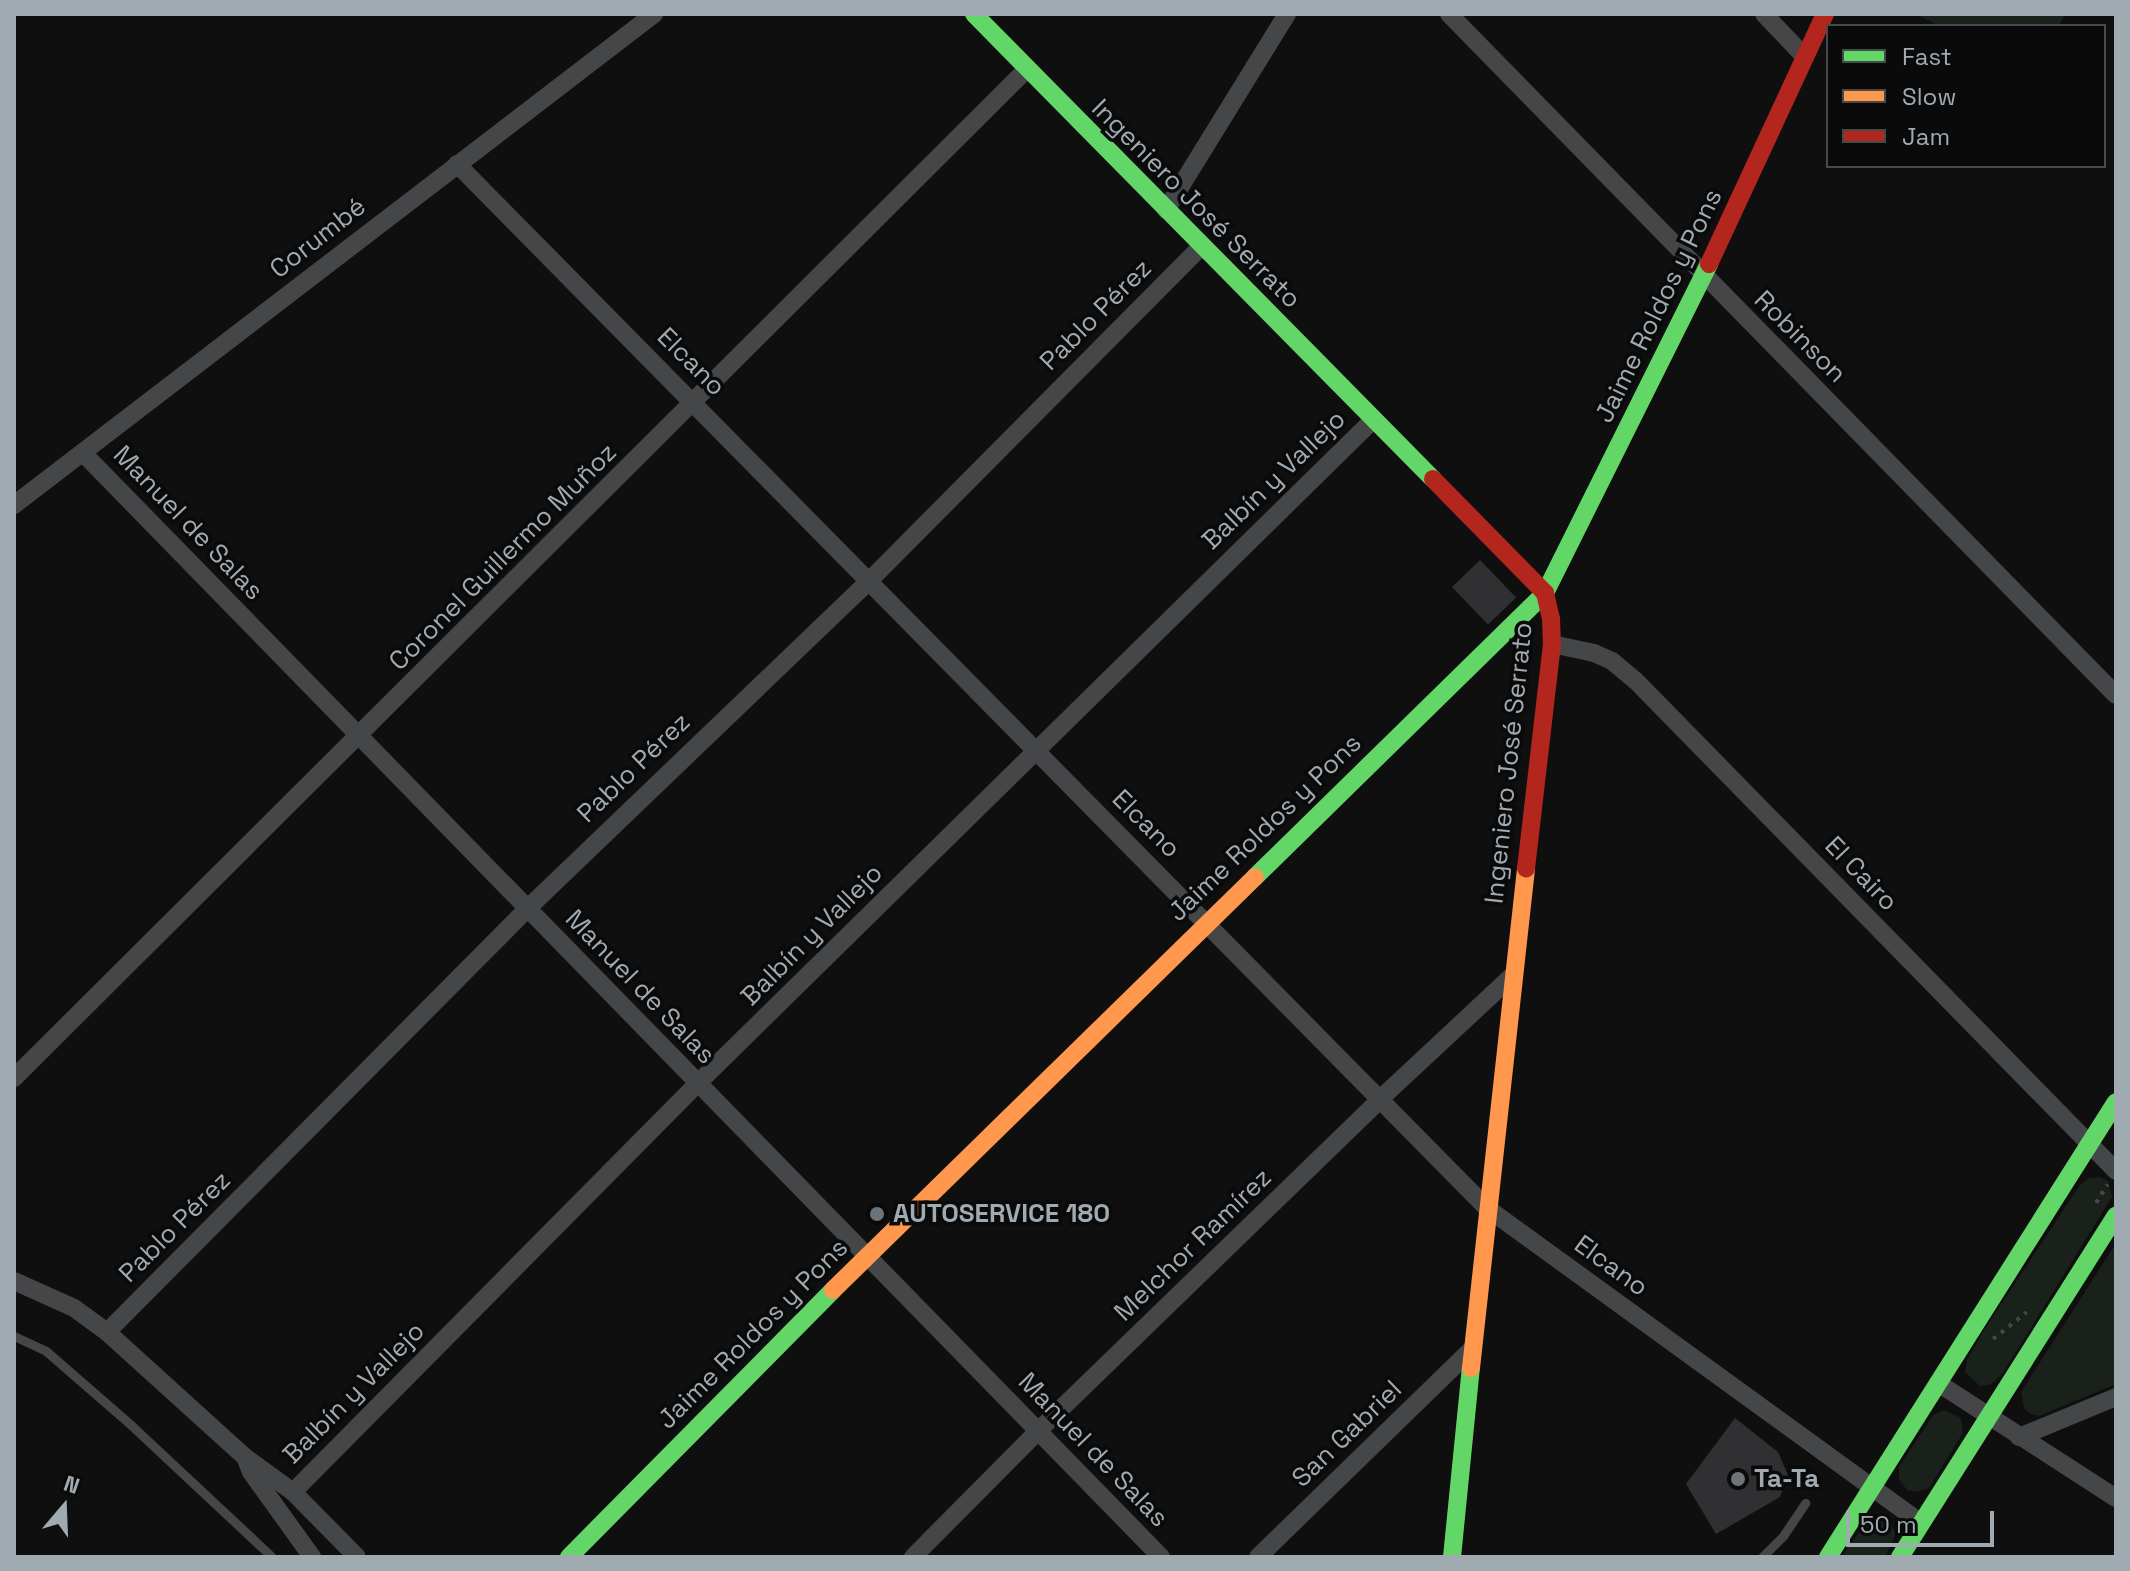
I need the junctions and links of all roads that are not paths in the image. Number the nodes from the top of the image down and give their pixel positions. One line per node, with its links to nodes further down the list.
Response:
1 (654, 14): 9 (street, Corumbé)
2 (974, 14): 8 (street, Ingeniero José Serrato)
3 (1287, 14): 10 (street)
4 (1449, 14): 12 (street, Robinson)
5 (1764, 14): 7 (street)
6 (1825, 14): 7 (street, Jaime Roldos y Pons)
7 (1804, 56): 12 (street, Jaime Roldos y Pons)
8 (1027, 69): 10 (street, Ingeniero José Serrato); 13 (street, Coronel Guillermo Muñoz)
9 (457, 164): 13 (street, Elcano); 15 (street, Corumbé)
10 (1166, 210): 11 (street, Ingeniero José Serrato)
11 (1201, 247): 14 (street, Ingeniero José Serrato); 17 (street, Pablo Pérez)
12 (1704, 277): 18 (street, Jaime Roldos y Pons); 20 (street, Robinson)
13 (695, 402): 17 (street, Elcano); 21 (street, Coronel Guillermo Muñoz)
14 (1373, 420): 18 (street, Ingeniero José Serrato); 22 (street, Balbín y Vallejo)
15 (83, 453): 16 (street, Corumbé); 21 (street, Manuel de Salas)
16 (16, 498)
17 (870, 580): 22 (street, Elcano); 23 (street, Pablo Pérez)
18 (1545, 593): 19 (street, Ingeniero José Serrato); 24 (street, Jaime Roldos y Pons)
19 (1552, 644): 25 (street, Ingeniero José Serrato); 30 (street, El Cairo)
20 (2116, 695)
21 (360, 737): 23 (street, Manuel de Salas); 26 (street, Coronel Guillermo Muñoz)
22 (1037, 750): 24 (street, Elcano); 27 (street, Balbín y Vallejo)
23 (528, 908): 27 (street, Manuel de Salas); 36 (street, Pablo Pérez)
24 (1206, 921): 28 (street, Elcano); 34 (street, Jaime Roldos y Pons)
25 (1513, 975): 28 (street, Melchor Ramírez); 32 (street, Ingeniero José Serrato)
26 (14, 1078)
27 (698, 1083): 34 (street, Manuel de Salas); 46 (street, Balbín y Vallejo)
28 (1379, 1100): 32 (street, Elcano); 42 (street, Melchor Ramírez)
29 (2116, 1102): 30 (street)
30 (2089, 1145): 31 (street, El Cairo); 39 (street)
31 (2116, 1171)
32 (1487, 1208): 38 (street, Ingeniero José Serrato); 45 (street, Elcano)
33 (2116, 1215): 41 (street)
34 (867, 1256): 42 (street, Manuel de Salas); 53 (street, Jaime Roldos y Pons)
35 (14, 1281): 36 (street)
36 (107, 1332): 44 (street)
37 (14, 1336): 50 (lane)
38 (1472, 1349): 56 (street, San Gabriel); 57 (street, Ingeniero José Serrato)
39 (1938, 1383): 41 (street); 45 (street)
40 (2116, 1397): 43 (street)
41 (1989, 1417): 43 (street); 49 (street)
42 (1038, 1431): 54 (street, Melchor Ramírez); 55 (street, Manuel de Salas)
43 (2019, 1437): 47 (street)
44 (245, 1457): 46 (street); 51 (street)
45 (1873, 1488): 49 (street, Elcano); 59 (street)
46 (293, 1492): 52 (street)
47 (2116, 1498)
48 (1805, 1503): 58 (lane)
49 (1921, 1523): 60 (street)
50 (271, 1556)
51 (312, 1557)
52 (357, 1557)
53 (569, 1557)
54 (913, 1557)
55 (1161, 1557)
56 (1258, 1557)
57 (1452, 1557)
58 (1762, 1557)
59 (1828, 1557)
60 (1900, 1557)

